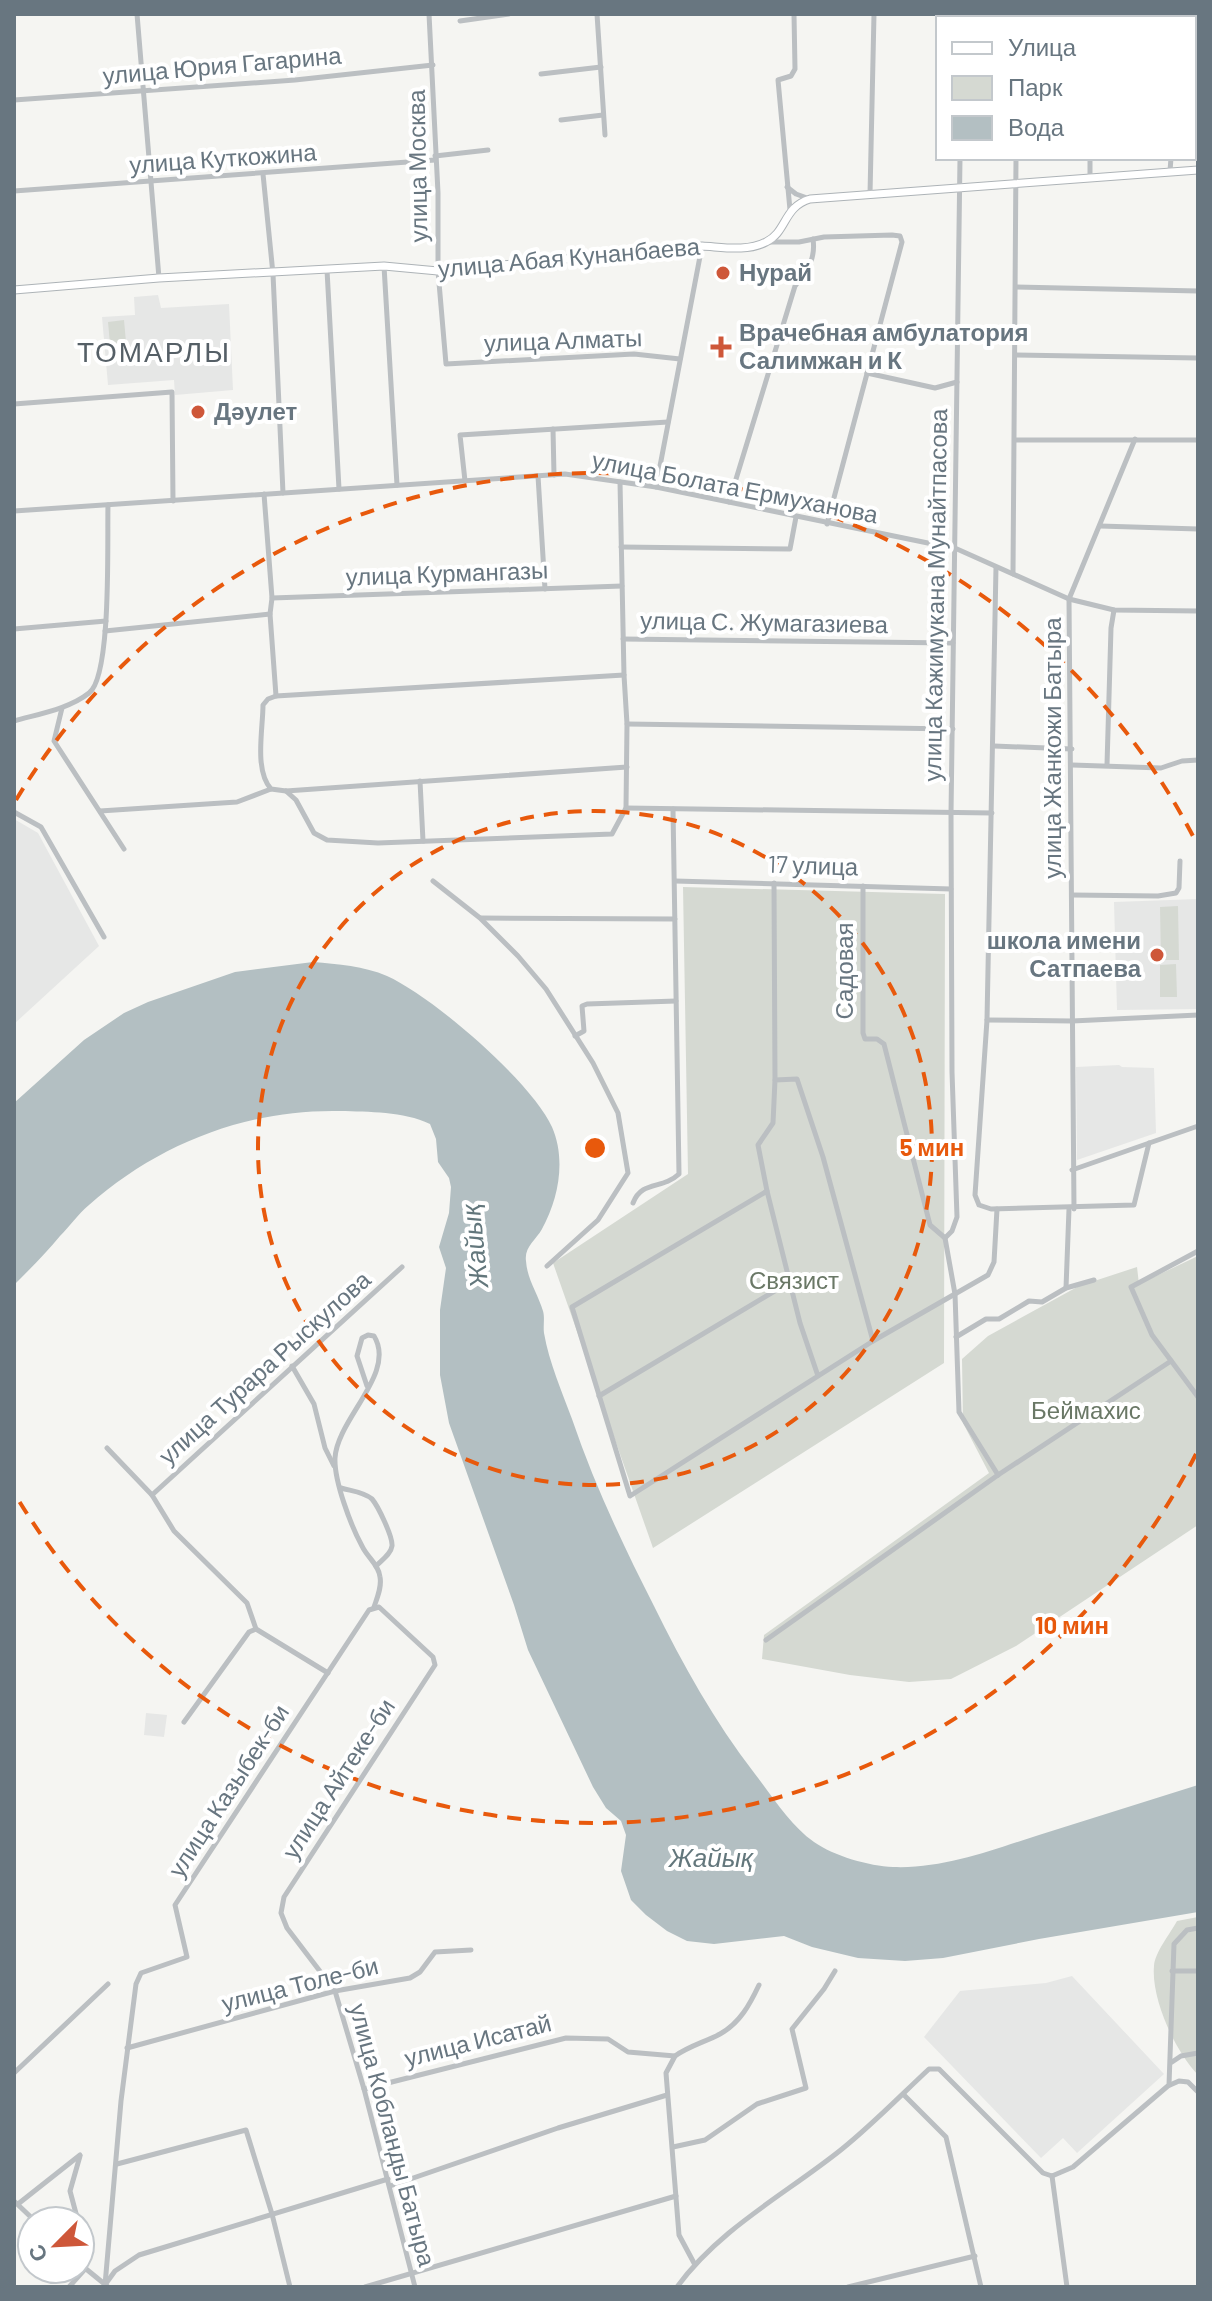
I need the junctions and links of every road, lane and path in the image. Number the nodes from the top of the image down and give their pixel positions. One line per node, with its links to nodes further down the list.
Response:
1 (137, 14): 11 (street)
2 (429, 14): 8 (street, улица Москва)
3 (509, 14): 7 (street)
4 (597, 14): 9 (street)
5 (794, 14): 28 (street)
6 (874, 14): 31 (street)
7 (460, 21)
8 (433, 65): 11 (street, улица Юрия Гагарина); 17 (street, улица Москва)
9 (601, 67): 10 (street); 13 (street)
10 (541, 74)
11 (142, 92): 12 (street, улица Юрия Гагарина); 26 (street)
12 (14, 100)
13 (603, 115): 14 (street); 15 (street)
14 (561, 120)
15 (605, 135)
16 (488, 150): 17 (street, улица Куткожина)
17 (435, 158): 24 (street, улица Куткожина); 39 (street, улица Москва)
18 (960, 160): 29 (street, улица Кажимукана Мунайтпасова)
19 (1016, 160): 27 (street)
20 (1090, 160): 25 (street)
21 (1171, 160): 23 (street)
22 (1198, 170): 23 (street)
23 (1170, 171): 25 (street)
24 (263, 174): 26 (street, улица Куткожина); 40 (street)
25 (1090, 178): 27 (street)
26 (151, 183): 30 (street, улица Куткожина); 41 (street)
27 (1016, 185): 29 (street); 42 (street)
28 (787, 187): 32 (street); 33 (street)
29 (960, 188): 31 (street); 50 (street, улица Кажимукана Мунайтпасова)
30 (14, 191)
31 (870, 194): 32 (street)
32 (810, 199): 33 (street)
33 (790, 210): 35 (street)
34 (813, 239): 35 (street); 49 (street); 67 (street)
35 (767, 242): 36 (street, улица Абая Кунанбаева)
36 (702, 246): 39 (street, улица Абая Кунанбаева); 47 (street)
37 (384, 266): 38 (street, улица Абая Кунанбаева); 39 (street, улица Абая Кунанбаева); 61 (street)
38 (327, 270): 40 (street, улица Абая Кунанбаева); 63 (street)
39 (438, 271): 48 (street, улица Москва)
40 (273, 274): 41 (street, улица Абая Кунанбаева); 64 (street)
41 (159, 278): 43 (street, улица Абая Кунанбаева)
42 (1016, 287): 44 (street); 45 (street)
43 (14, 290)
44 (1198, 291)
45 (1016, 355): 46 (street); 55 (street)
46 (1198, 358)
47 (680, 359): 48 (street, улица Алматы); 52 (street)
48 (446, 364)
49 (867, 373): 50 (street); 71 (street)
50 (957, 382): 75 (street, улица Кажимукана Мунайтпасова)
51 (14, 404): 66 (street)
52 (668, 422): 53 (street); 62 (street)
53 (553, 429): 57 (street); 59 (street)
54 (1135, 439): 55 (street); 56 (street); 72 (street, улица Жанкожи Батыра)
55 (1015, 440): 77 (street)
56 (1198, 440)
57 (554, 475): 58 (street, улица Болата Ермуханова); 60 (street, улица Болата Ермуханова)
58 (538, 476): 59 (street, улица Болата Ермуханова); 79 (street)
59 (465, 481): 61 (street, улица Болата Ермуханова)
60 (620, 482): 62 (street, улица Болата Ермуханова); 74 (street)
61 (397, 485): 63 (street, улица Болата Ермуханова)
62 (656, 487): 67 (street, улица Болата Ермуханова)
63 (339, 489): 64 (street, улица Болата Ермуханова)
64 (283, 493): 65 (street, улица Болата Ермуханова)
65 (264, 494): 66 (street, улица Болата Ермуханова); 80 (street)
66 (173, 501): 68 (street, улица Болата Ермуханова)
67 (729, 502): 70 (street, улица Болата Ермуханова)
68 (108, 505): 69 (street, улица Болата Ермуханова); 85 (street)
69 (14, 511)
70 (796, 517): 71 (street, улица Болата Ермуханова); 74 (street)
71 (827, 524): 75 (street, улица Болата Ермуханова)
72 (1100, 526): 73 (street); 81 (street, улица Жанкожи Батыра)
73 (1198, 529)
74 (621, 547): 78 (street)
75 (953, 549): 76 (street, улица Болата Ермуханова); 89 (street, улица Кажимукана Мунайтпасова)
76 (996, 567): 77 (street, улица Болата Ермуханова); 96 (street)
77 (1013, 574): 81 (street, улица Болата Ермуханова)
78 (622, 586): 79 (street, улица Курмангазы); 88 (street)
79 (545, 589): 80 (street, улица Курмангазы)
80 (272, 598): 84 (street)
81 (1069, 599): 82 (street, улица Болата Ермуханова); 97 (street, улица Жанкожи Батыра)
82 (1114, 610): 83 (street, улица Болата Ермуханова); 100 (street)
83 (1198, 611)
84 (270, 614): 87 (street); 91 (street)
85 (106, 621): 86 (street); 87 (street)
86 (14, 629)
87 (105, 631): 92 (street)
88 (623, 639): 89 (street, улица С. Жумагазиева); 90 (street)
89 (953, 643): 95 (street, улица Кажимукана Мунайтпасова)
90 (624, 675): 91 (street); 94 (street)
91 (276, 696): 103 (street)
92 (62, 707): 93 (street); 107 (street)
93 (14, 721)
94 (627, 724): 95 (street); 101 (street)
95 (953, 729): 110 (street, улица Кажимукана Мунайтпасова)
96 (994, 746): 97 (street); 109 (street)
97 (1072, 749): 99 (street, улица Жанкожи Батыра)
98 (1198, 760): 100 (street)
99 (1072, 765): 100 (street); 119 (street, улица Жанкожи Батыра)
100 (1107, 765)
101 (627, 767): 102 (street); 105 (street)
102 (420, 781): 104 (street); 111 (street)
103 (271, 789): 104 (street); 107 (street)
104 (286, 791): 111 (street)
105 (626, 808): 106 (street); 111 (street)
106 (673, 809): 110 (street); 115 (street)
107 (100, 811): 112 (street)
108 (14, 812): 122 (street)
109 (992, 813): 110 (street); 125 (street)
110 (951, 814): 118 (street, улица Кажимукана Мунайтпасова)
111 (423, 841)
112 (124, 849)
113 (1180, 861): 119 (street)
114 (433, 881): 120 (street)
115 (675, 881): 116 (street, 17 улица); 121 (street)
116 (774, 883): 117 (street, 17 улица); 128 (street)
117 (863, 886): 118 (street, 17 улица); 136 (street, Садовая)
118 (951, 889): 136 (street, улица Кажимукана Мунайтпасова)
119 (1072, 895): 126 (street, улица Жанкожи Батыра)
120 (480, 918): 121 (street); 127 (street)
121 (675, 919): 123 (street)
122 (104, 937)
123 (676, 1001): 127 (street); 133 (street)
124 (1198, 1015): 126 (street)
125 (987, 1020): 126 (street); 134 (street)
126 (1072, 1021): 131 (street, улица Жанкожи Батыра)
127 (575, 1036): 138 (street)
128 (775, 1080): 132 (street); 145 (street)
129 (1198, 1126): 130 (street)
130 (1149, 1143): 131 (street); 135 (street)
131 (1072, 1170): 135 (street, улица Жанкожи Батыра)
132 (767, 1191): 141 (street); 152 (street)
133 (633, 1203)
134 (994, 1209): 135 (street); 143 (street)
135 (1071, 1209): 142 (street, улица Жанкожи Батыра)
136 (945, 1238): 143 (street)
137 (1198, 1251): 146 (street)
138 (547, 1266)
139 (402, 1267): 147 (street, улица Турара Рыскулова)
140 (1094, 1280): 142 (street)
141 (792, 1286): 148 (street); 152 (street)
142 (1066, 1288): 144 (street)
143 (955, 1294): 144 (street); 145 (street)
144 (955, 1337): 156 (street)
145 (873, 1341): 148 (street)
146 (1171, 1361): 150 (street); 156 (street)
147 (292, 1366): 155 (street); 158 (street, улица Турара Рыскулова)
148 (818, 1376): 152 (street)
149 (1198, 1381): 150 (street)
150 (1190, 1385): 153 (street)
151 (367, 1386): 151 (street); 155 (street)
152 (599, 1397)
153 (1198, 1397)
154 (107, 1448): 158 (street)
155 (336, 1470): 157 (street)
156 (998, 1475): 162 (street)
157 (341, 1488): 159 (street); 159 (street)
158 (152, 1495): 161 (street)
159 (376, 1566): 160 (street)
160 (372, 1609): 163 (street, улица Казыбек-би); 172 (street, улица Айтеке-би)
161 (256, 1629): 163 (street); 164 (street)
162 (766, 1640)
163 (328, 1673): 173 (street, улица Казыбек-би)
164 (184, 1722)
165 (1198, 1928): 168 (street)
166 (471, 1950): 172 (street, улица Толе-би)
167 (835, 1971): 183 (street)
168 (1172, 1971): 169 (street); 176 (street)
169 (1198, 1971)
170 (108, 1984): 177 (street)
171 (759, 1985): 175 (street)
172 (335, 1991): 173 (street, улица Толе-би); 179 (street, улица Кобланды Батыра)
173 (127, 2048): 184 (street)
174 (1198, 2053): 176 (street)
175 (675, 2056): 179 (street, улица Исатай); 181 (street)
176 (1172, 2062): 178 (street)
177 (14, 2073)
178 (1169, 2085): 180 (street); 185 (street)
179 (364, 2089): 186 (street, улица Кобланды Батыра)
180 (1198, 2092)
181 (667, 2095): 183 (street); 186 (street)
182 (904, 2095): 185 (street); 191 (street); 192 (street)
183 (673, 2147): 187 (street)
184 (117, 2164): 190 (street); 194 (street)
185 (1052, 2176): 201 (street)
186 (389, 2183): 190 (street); 193 (street, улица Кобланды Батыра)
187 (676, 2196): 192 (street); 193 (street)
188 (16, 2203): 189 (street)
189 (74, 2205)
190 (272, 2214): 194 (street); 195 (street)
191 (975, 2256): 199 (street); 200 (street)
192 (694, 2263): 198 (street)
193 (410, 2273): 196 (street); 197 (street, улица Кобланды Батыра)
194 (106, 2286)
195 (290, 2287)
196 (365, 2287)
197 (415, 2287)
198 (677, 2287)
199 (848, 2287)
200 (981, 2287)
201 (1067, 2287)

